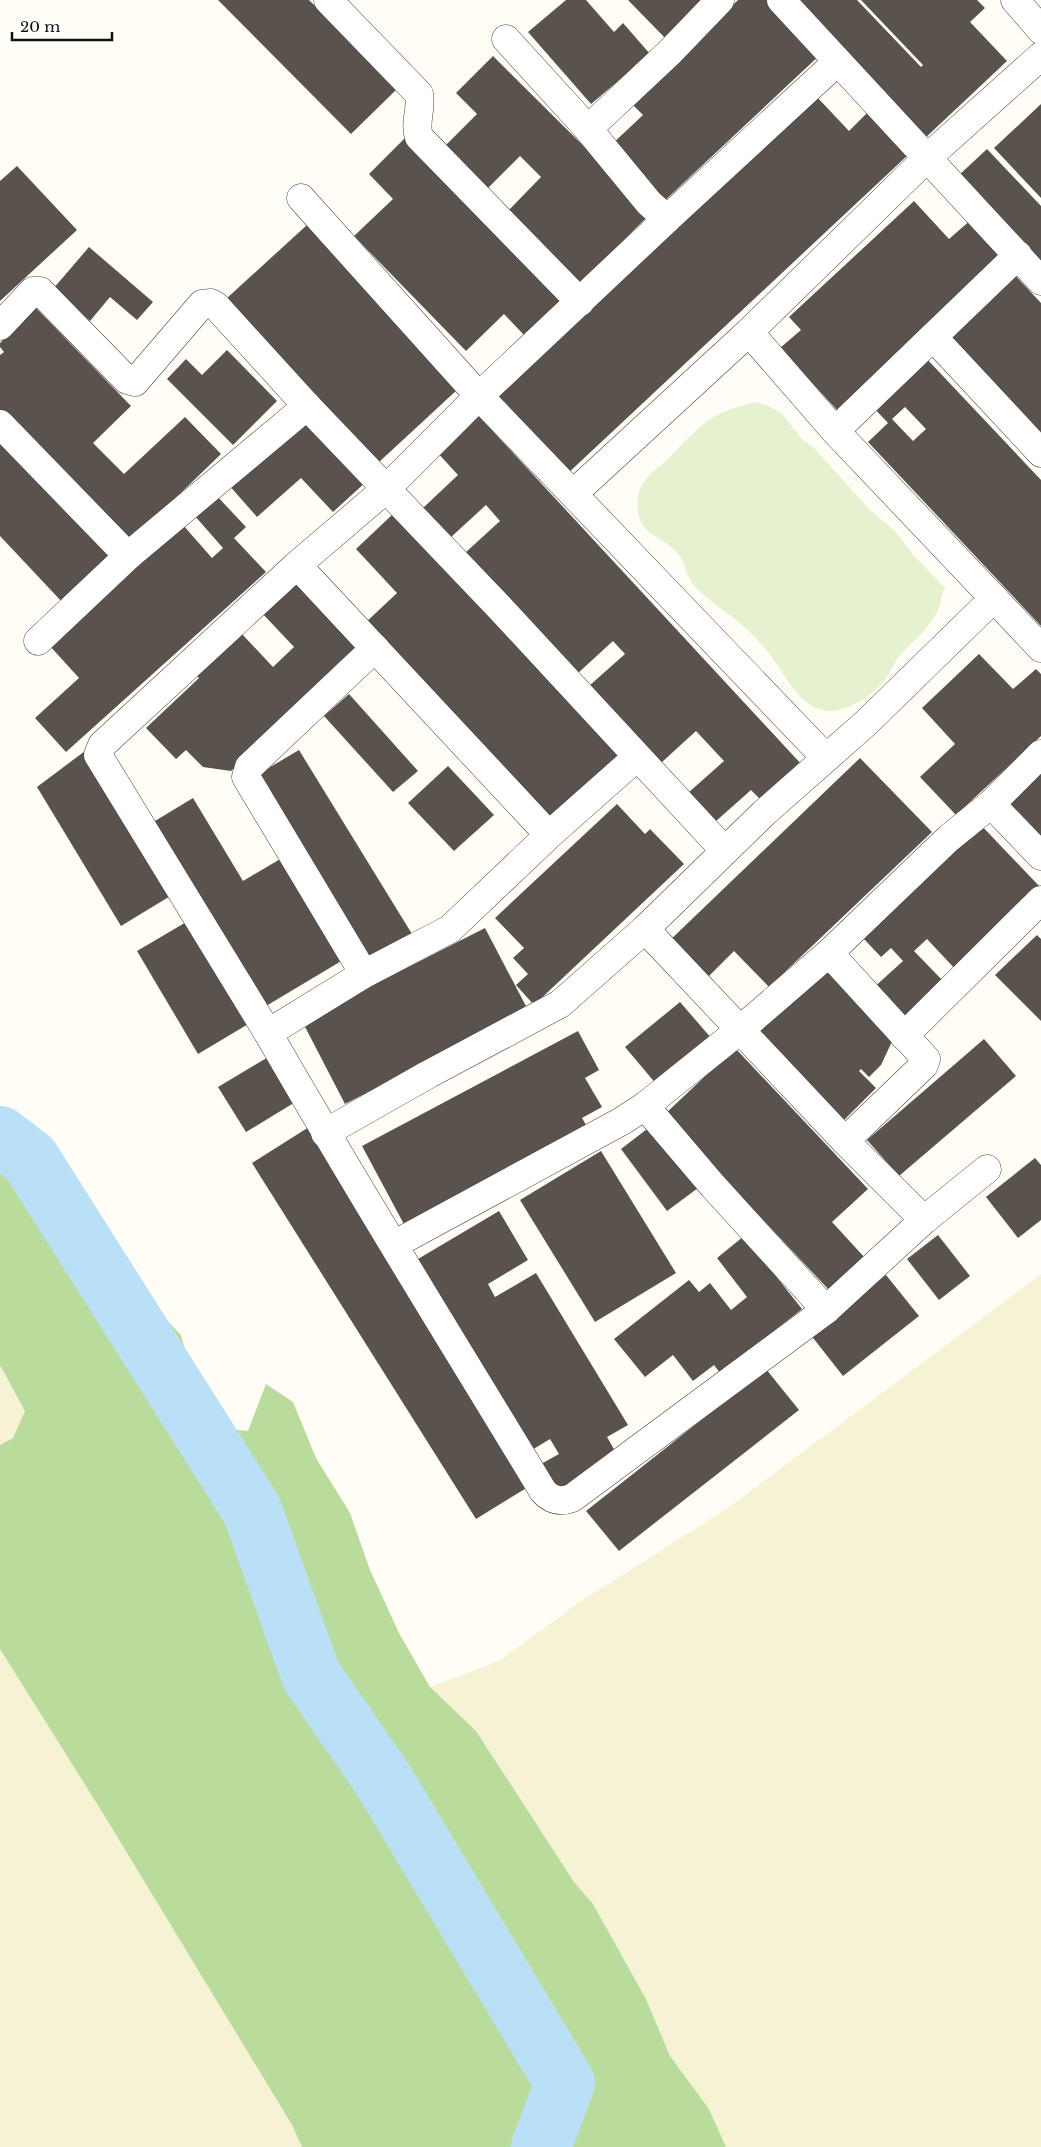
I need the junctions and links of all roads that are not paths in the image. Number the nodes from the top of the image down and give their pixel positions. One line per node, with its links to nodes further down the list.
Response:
1 (328, 0): 15 (street)
2 (720, 0): 9 (street)
3 (781, 0): 8 (street)
4 (1015, 0): 5 (street)
5 (1041, 30)
6 (506, 39): 9 (street)
7 (1041, 56): 10 (street)
8 (837, 62): 10 (street); 12 (street)
9 (588, 129): 12 (street)
10 (927, 158): 13 (street); 17 (street)
11 (301, 198): 19 (street)
12 (666, 219): 15 (street)
13 (1018, 255): 14 (street); 18 (street)
14 (1041, 281)
15 (580, 302): 19 (street)
16 (0, 326): 20 (street)
17 (748, 332): 22 (street); 25 (street)
18 (933, 337): 22 (street); 23 (street)
19 (480, 396): 24 (street); 25 (street)
20 (307, 406): 24 (street); 26 (street)
21 (0, 424): 26 (street)
22 (835, 432): 28 (street)
23 (1041, 453)
24 (386, 489): 27 (street); 33 (street)
25 (574, 493): 34 (street)
26 (128, 556): 29 (street)
27 (297, 566): 30 (street); 44 (street)
28 (994, 598): 31 (street); 34 (street)
29 (38, 641)
30 (375, 648): 36 (street); 42 (street)
31 (1041, 648)
32 (1041, 754): 35 (street)
33 (637, 757): 36 (street); 37 (street)
34 (825, 758): 37 (street)
35 (991, 804): 38 (street); 41 (street)
36 (549, 835): 42 (street)
37 (725, 851): 40 (street)
38 (1041, 856)
39 (1041, 900): 45 (street)
40 (645, 929): 43 (street); 47 (street)
41 (829, 953): 43 (street); 45 (street)
42 (364, 974): 44 (street)
43 (741, 1029): 46 (street); 48 (street)
44 (268, 1033): 47 (street)
45 (904, 1036): 48 (street)
46 (646, 1106): 51 (street); 52 (street)
47 (325, 1133): 51 (street)
48 (845, 1141): 50 (street)
49 (987, 1169): 50 (street)
50 (924, 1220): 52 (street)
51 (394, 1244): 52 (street)
52 (826, 1310)

